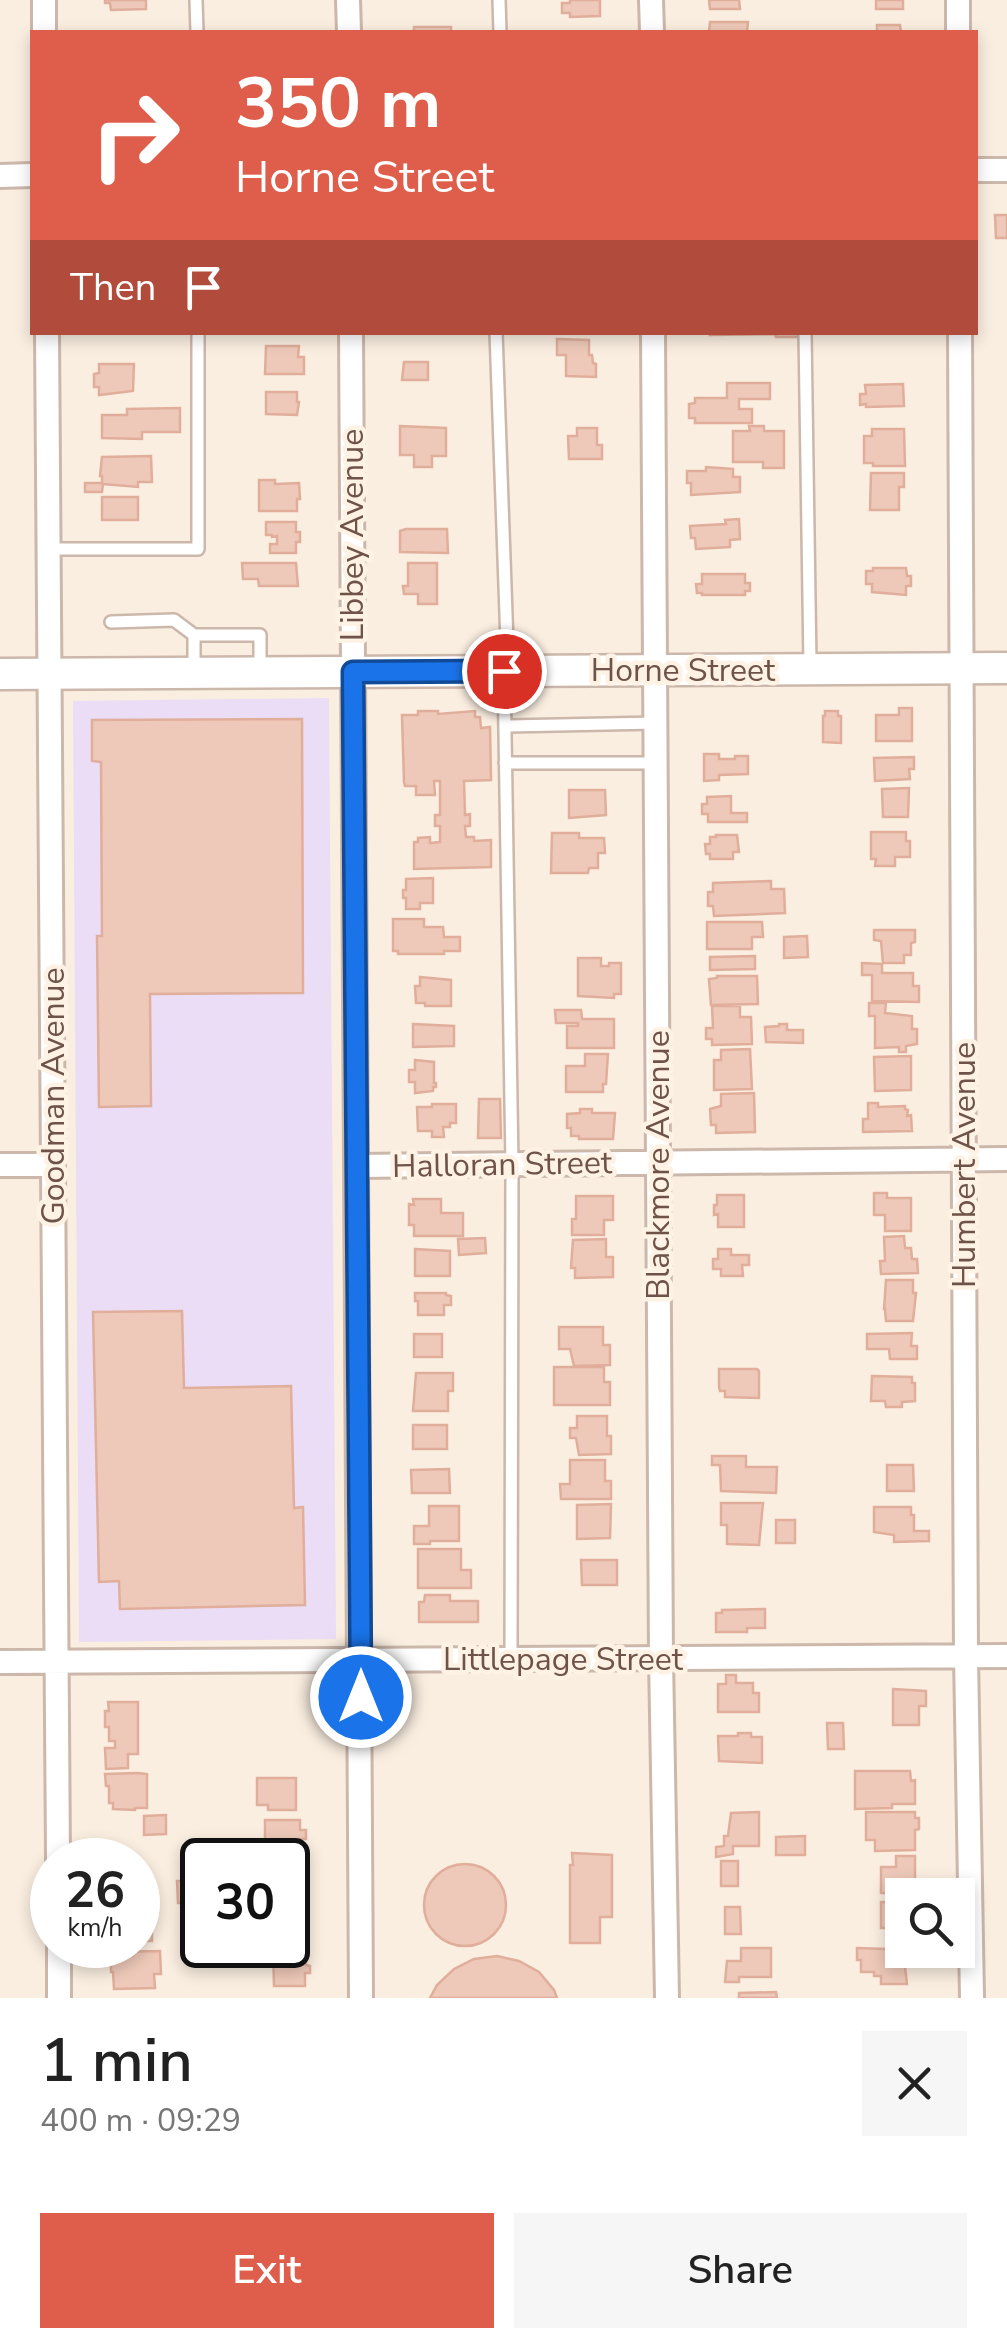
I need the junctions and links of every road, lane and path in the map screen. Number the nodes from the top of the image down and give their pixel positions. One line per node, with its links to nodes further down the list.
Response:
1 (44, 0): 7 (street)
2 (196, 0): 8 (lane)
3 (348, 0): 9 (street)
4 (500, 0): 10 (lane)
5 (652, 0): 11 (street)
6 (958, 0): 12 (street)
7 (44, 30)
8 (196, 30)
9 (349, 30)
10 (500, 30)
11 (652, 30)
12 (958, 30)
13 (978, 170): 14 (street)
14 (1007, 170)
15 (0, 176): 16 (street)
16 (30, 176)
17 (47, 335): 24 (street, Goodman Avenue)
18 (198, 335): 24 (lane)
19 (351, 335): 33 (street, Libbey Avenue)
20 (496, 335): 31 (lane)
21 (653, 335): 30 (street, Blackmore Avenue)
22 (805, 335): 29 (lane)
23 (960, 335): 27 (street, Humbert Avenue)
24 (50, 549): 36 (street, Goodman Avenue)
25 (111, 622): 26 (lane)
26 (194, 635): 32 (lane); 34 (lane)
27 (962, 668): 28 (street, Horne Street); 29 (street, Horne Street); 42 (street, Humbert Avenue)
28 (1007, 668)
29 (810, 669): 30 (street, Horne Street)
30 (655, 670): 31 (street, Horne Street); 37 (street, Blackmore Avenue)
31 (506, 671): 33 (street, Horne Street); 38 (lane)
32 (260, 672): 33 (street, Horne Street); 34 (street, Horne Street)
33 (353, 672): 47 (street, Libbey Avenue)
34 (194, 673): 36 (street, Horne Street)
35 (0, 674): 36 (street, Horne Street)
36 (51, 674): 44 (street, Goodman Avenue)
37 (656, 723): 38 (lane); 40 (street, Blackmore Avenue)
38 (505, 726): 39 (lane)
39 (505, 763): 40 (lane); 45 (lane)
40 (656, 763): 43 (street, Blackmore Avenue)
41 (1007, 1159): 42 (street, Halloran Street)
42 (964, 1160): 43 (street, Halloran Street); 48 (street, Humbert Avenue)
43 (658, 1163): 45 (street, Halloran Street); 50 (street, Blackmore Avenue)
44 (54, 1164): 46 (street); 53 (street, Goodman Avenue)
45 (512, 1164): 47 (street, Halloran Street); 51 (lane)
46 (0, 1165)
47 (357, 1166): 52 (street, Libbey Avenue)
48 (966, 1656): 49 (street, Littlepage Street); 50 (street, Littlepage Street); 60 (street, Humbert Avenue)
49 (1007, 1656)
50 (661, 1658): 51 (street, Littlepage Street); 59 (street, Blackmore Avenue)
51 (511, 1659): 52 (street, Littlepage Street)
52 (360, 1660): 53 (street, Littlepage Street); 58 (street, Libbey Avenue)
53 (56, 1661): 54 (street, Littlepage Street); 55 (street, Goodman Avenue)
54 (0, 1662)
55 (58, 1838)
56 (58, 1968): 57 (street)
57 (59, 1998)
58 (362, 1998)
59 (667, 1998)
60 (972, 1998)

